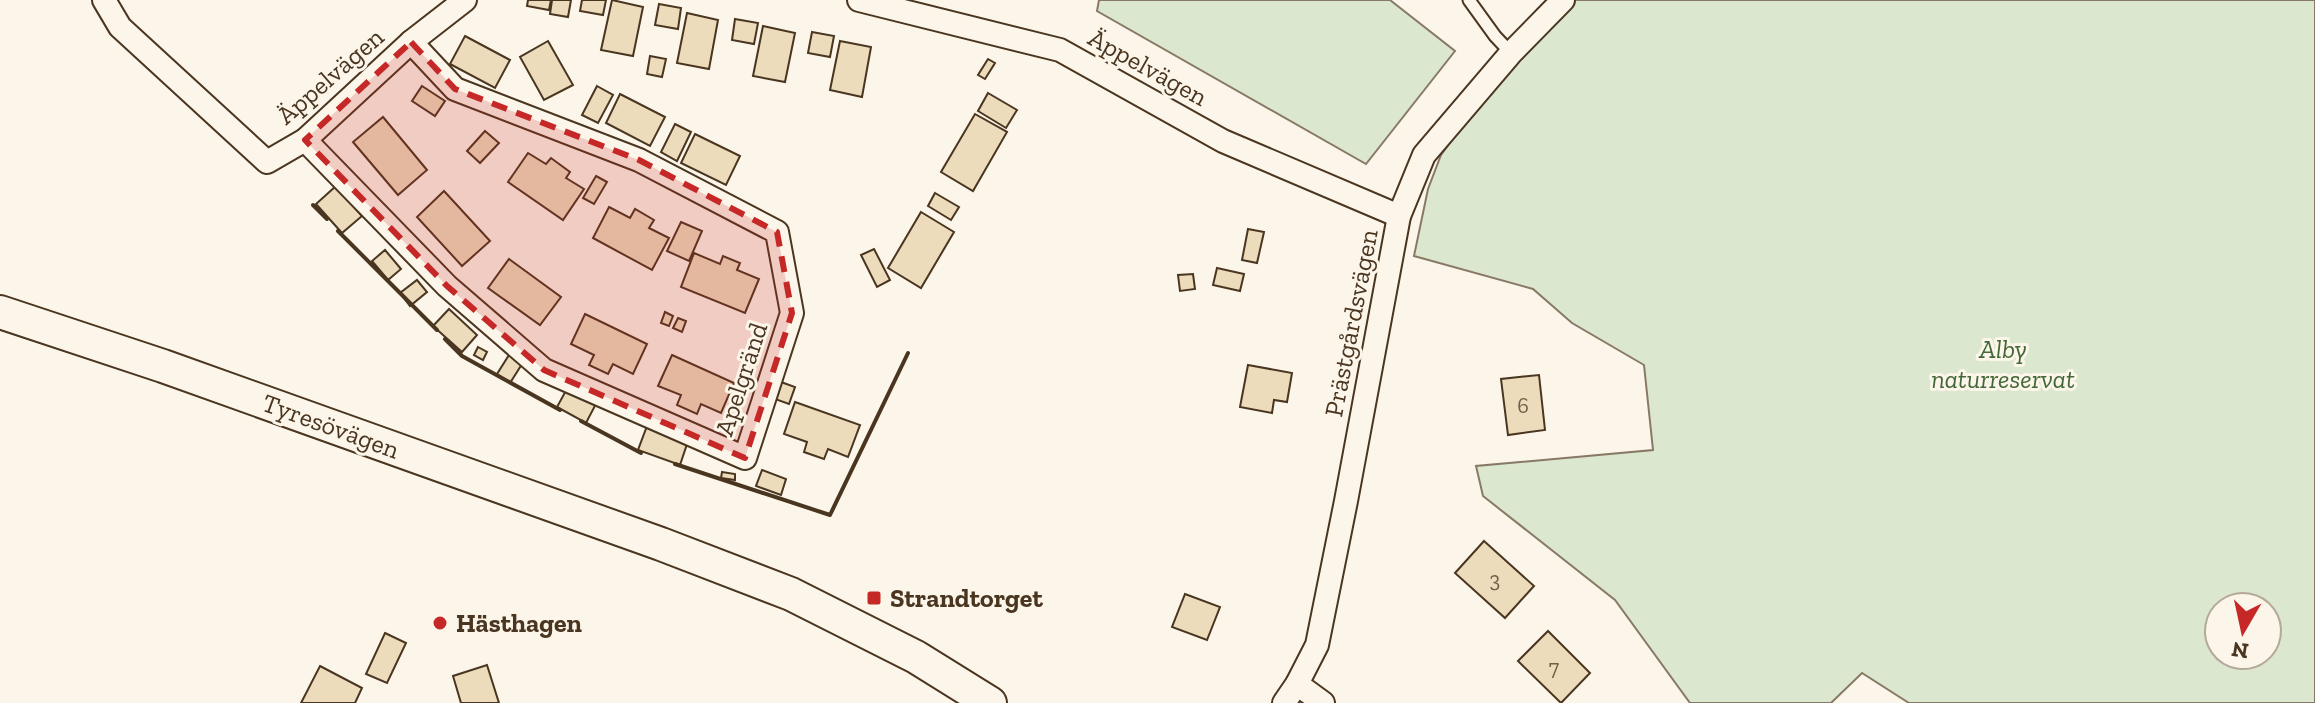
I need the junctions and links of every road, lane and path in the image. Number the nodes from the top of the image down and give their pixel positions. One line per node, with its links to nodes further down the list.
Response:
1 (104, 0): 8 (street, Äppelvägen)
2 (465, 0): 6 (street, Äppelvägen)
3 (859, 0): 9 (street, Äppelvägen)
4 (1469, 0): 7 (lane)
5 (1563, 0): 7 (street, Prästgårdsvägen)
6 (411, 42): 8 (street, Äppelvägen); 8 (street, Apelgränd)
7 (1511, 53): 9 (street, Prästgårdsvägen)
8 (305, 140)
9 (1399, 216): 12 (street, Prästgårdsvägen)
10 (0, 312): 11 (main road, Tyresövägen)
11 (661, 544): 13 (main road, Tyresövägen); 14 (main road, Tyresövägen)
12 (1291, 694): 15 (street)
13 (958, 703)
14 (990, 703)
15 (1323, 703)

